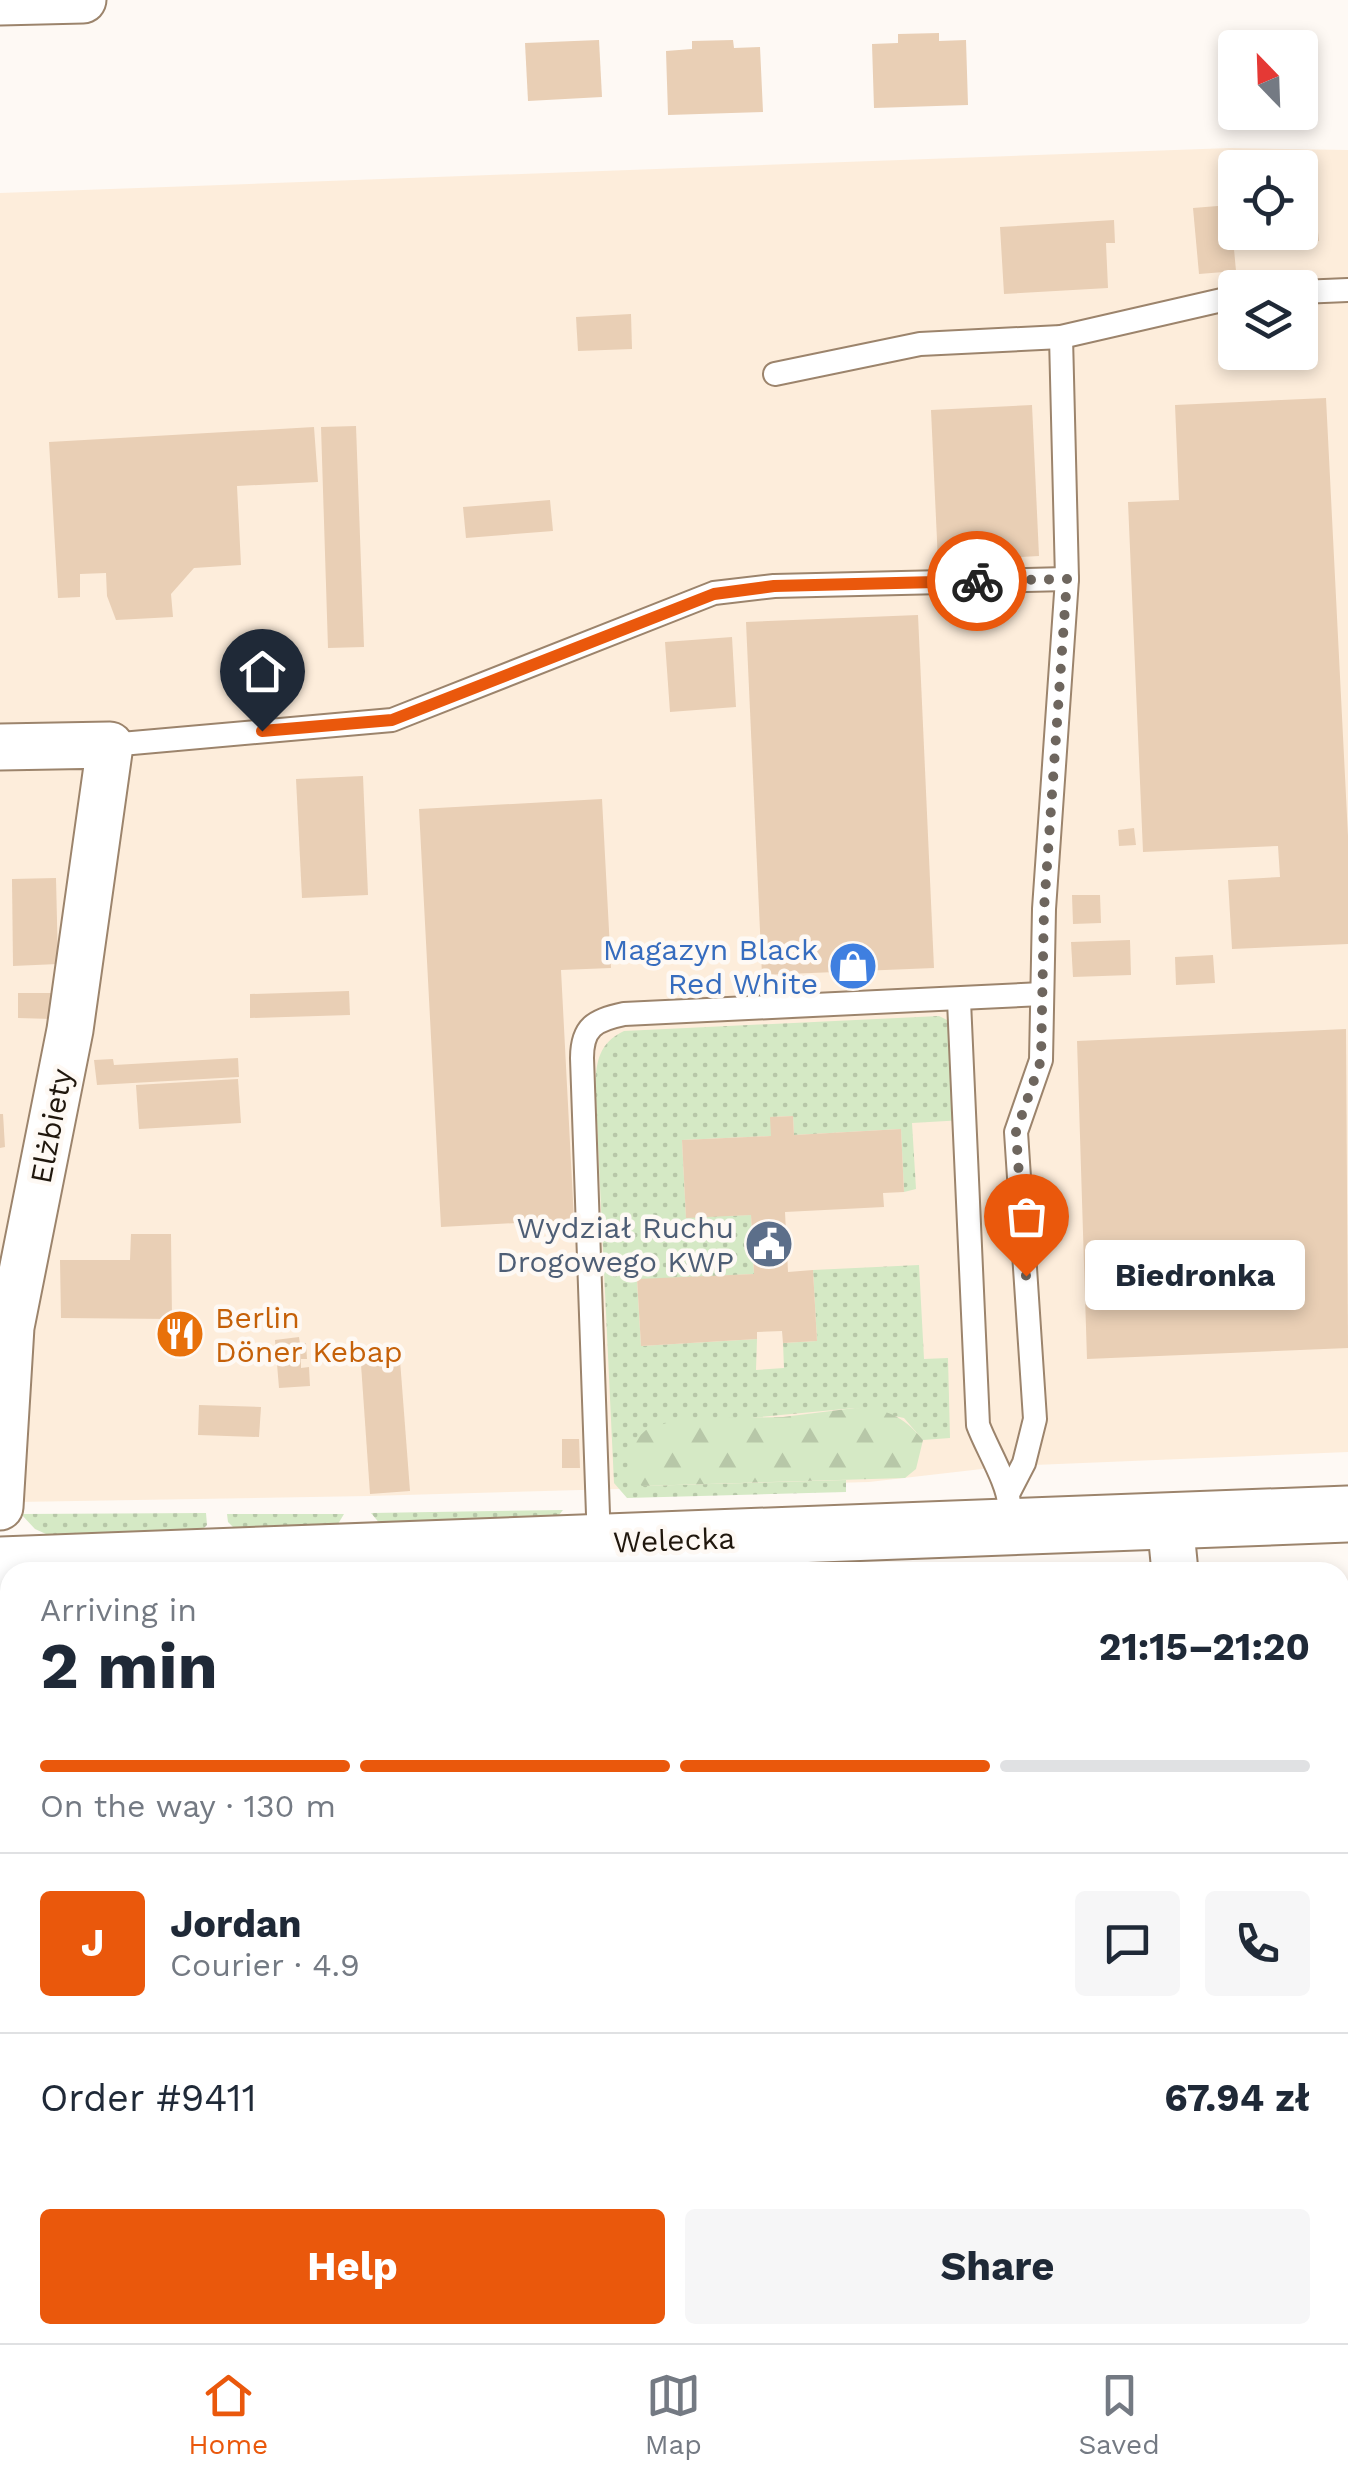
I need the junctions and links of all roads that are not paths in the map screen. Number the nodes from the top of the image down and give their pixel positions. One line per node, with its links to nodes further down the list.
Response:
1 (83, 0): 2 (street)
2 (0, 2)
3 (1348, 290): 4 (lane)
4 (1318, 291)
5 (1218, 301): 6 (lane)
6 (1061, 337): 7 (lane); 8 (lane)
7 (775, 374)
8 (1067, 579): 10 (lane); 11 (lane)
9 (0, 746): 10 (street)
10 (110, 746): 13 (street, Elżbiety)
11 (1042, 994): 12 (lane); 14 (lane)
12 (959, 1001): 14 (lane); 16 (lane)
13 (0, 1507)
14 (1009, 1510): 16 (main road, Welecka); 17 (main road, Welecka)
15 (1348, 1514): 17 (main road, Welecka)
16 (599, 1543): 19 (main road, Welecka)
17 (1172, 1546)
18 (0, 1556): 20 (street)
19 (82, 1562)
20 (0, 1565)

